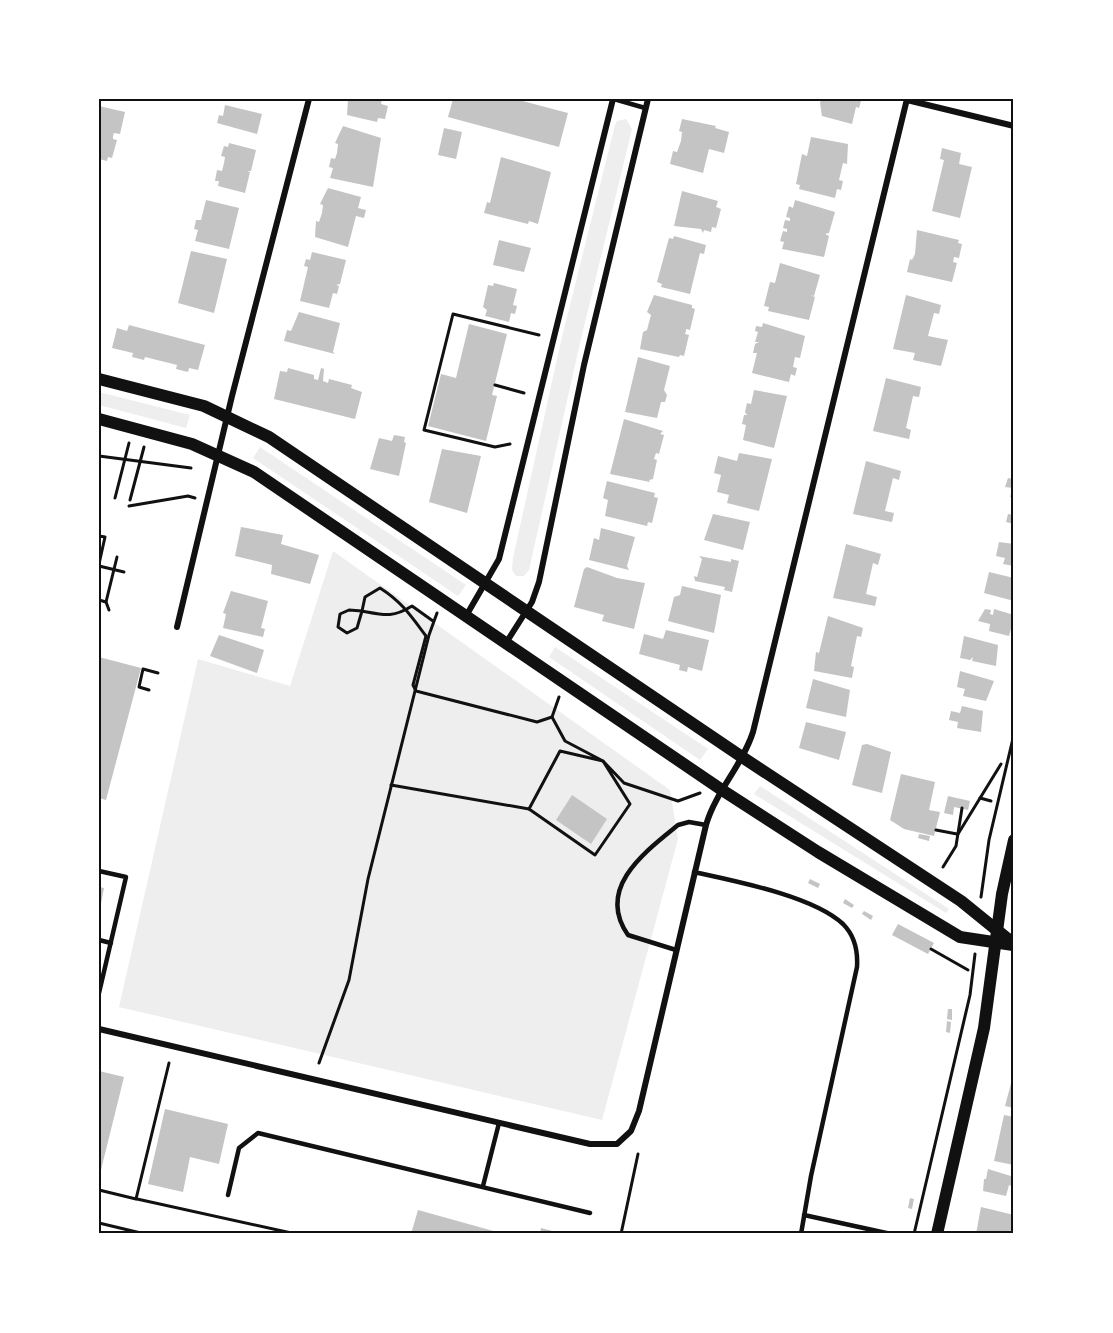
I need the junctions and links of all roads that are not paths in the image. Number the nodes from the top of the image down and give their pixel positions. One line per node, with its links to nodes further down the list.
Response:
1 (309, 99): 8 (street)
2 (614, 99): 5 (lane); 11 (street)
3 (648, 99): 5 (street)
4 (907, 99): 6 (street); 16 (street)
5 (645, 108): 12 (street)
6 (1014, 126)
7 (99, 379): 8 (main road)
8 (228, 415): 10 (street); 11 (main road)
9 (99, 418): 10 (main road)
10 (219, 455): 13 (main road); 14 (street)
11 (487, 584): 12 (main road); 13 (street)
12 (526, 611): 15 (street); 16 (main road)
13 (466, 617): 15 (main road)
14 (177, 627)
15 (505, 643): 17 (main road)
16 (742, 757): 17 (street); 22 (main road)
17 (722, 790): 18 (street); 22 (main road)
18 (706, 825): 21 (street); 26 (lane)
19 (1014, 840): 22 (main road)
20 (99, 871): 24 (lane)
21 (694, 872): 26 (street); 33 (lane)
22 (997, 937): 25 (main road); 36 (main road)
23 (99, 940): 24 (lane)
24 (111, 943): 27 (lane)
25 (1014, 944)
26 (676, 950): 29 (street)
27 (99, 993)
28 (99, 1029): 29 (street)
29 (499, 1123): 30 (lane)
30 (483, 1186): 31 (lane); 32 (lane)
31 (228, 1195)
32 (590, 1213)
33 (804, 1215): 34 (lane); 35 (lane)
34 (801, 1234)
35 (891, 1234)
36 (937, 1234)

